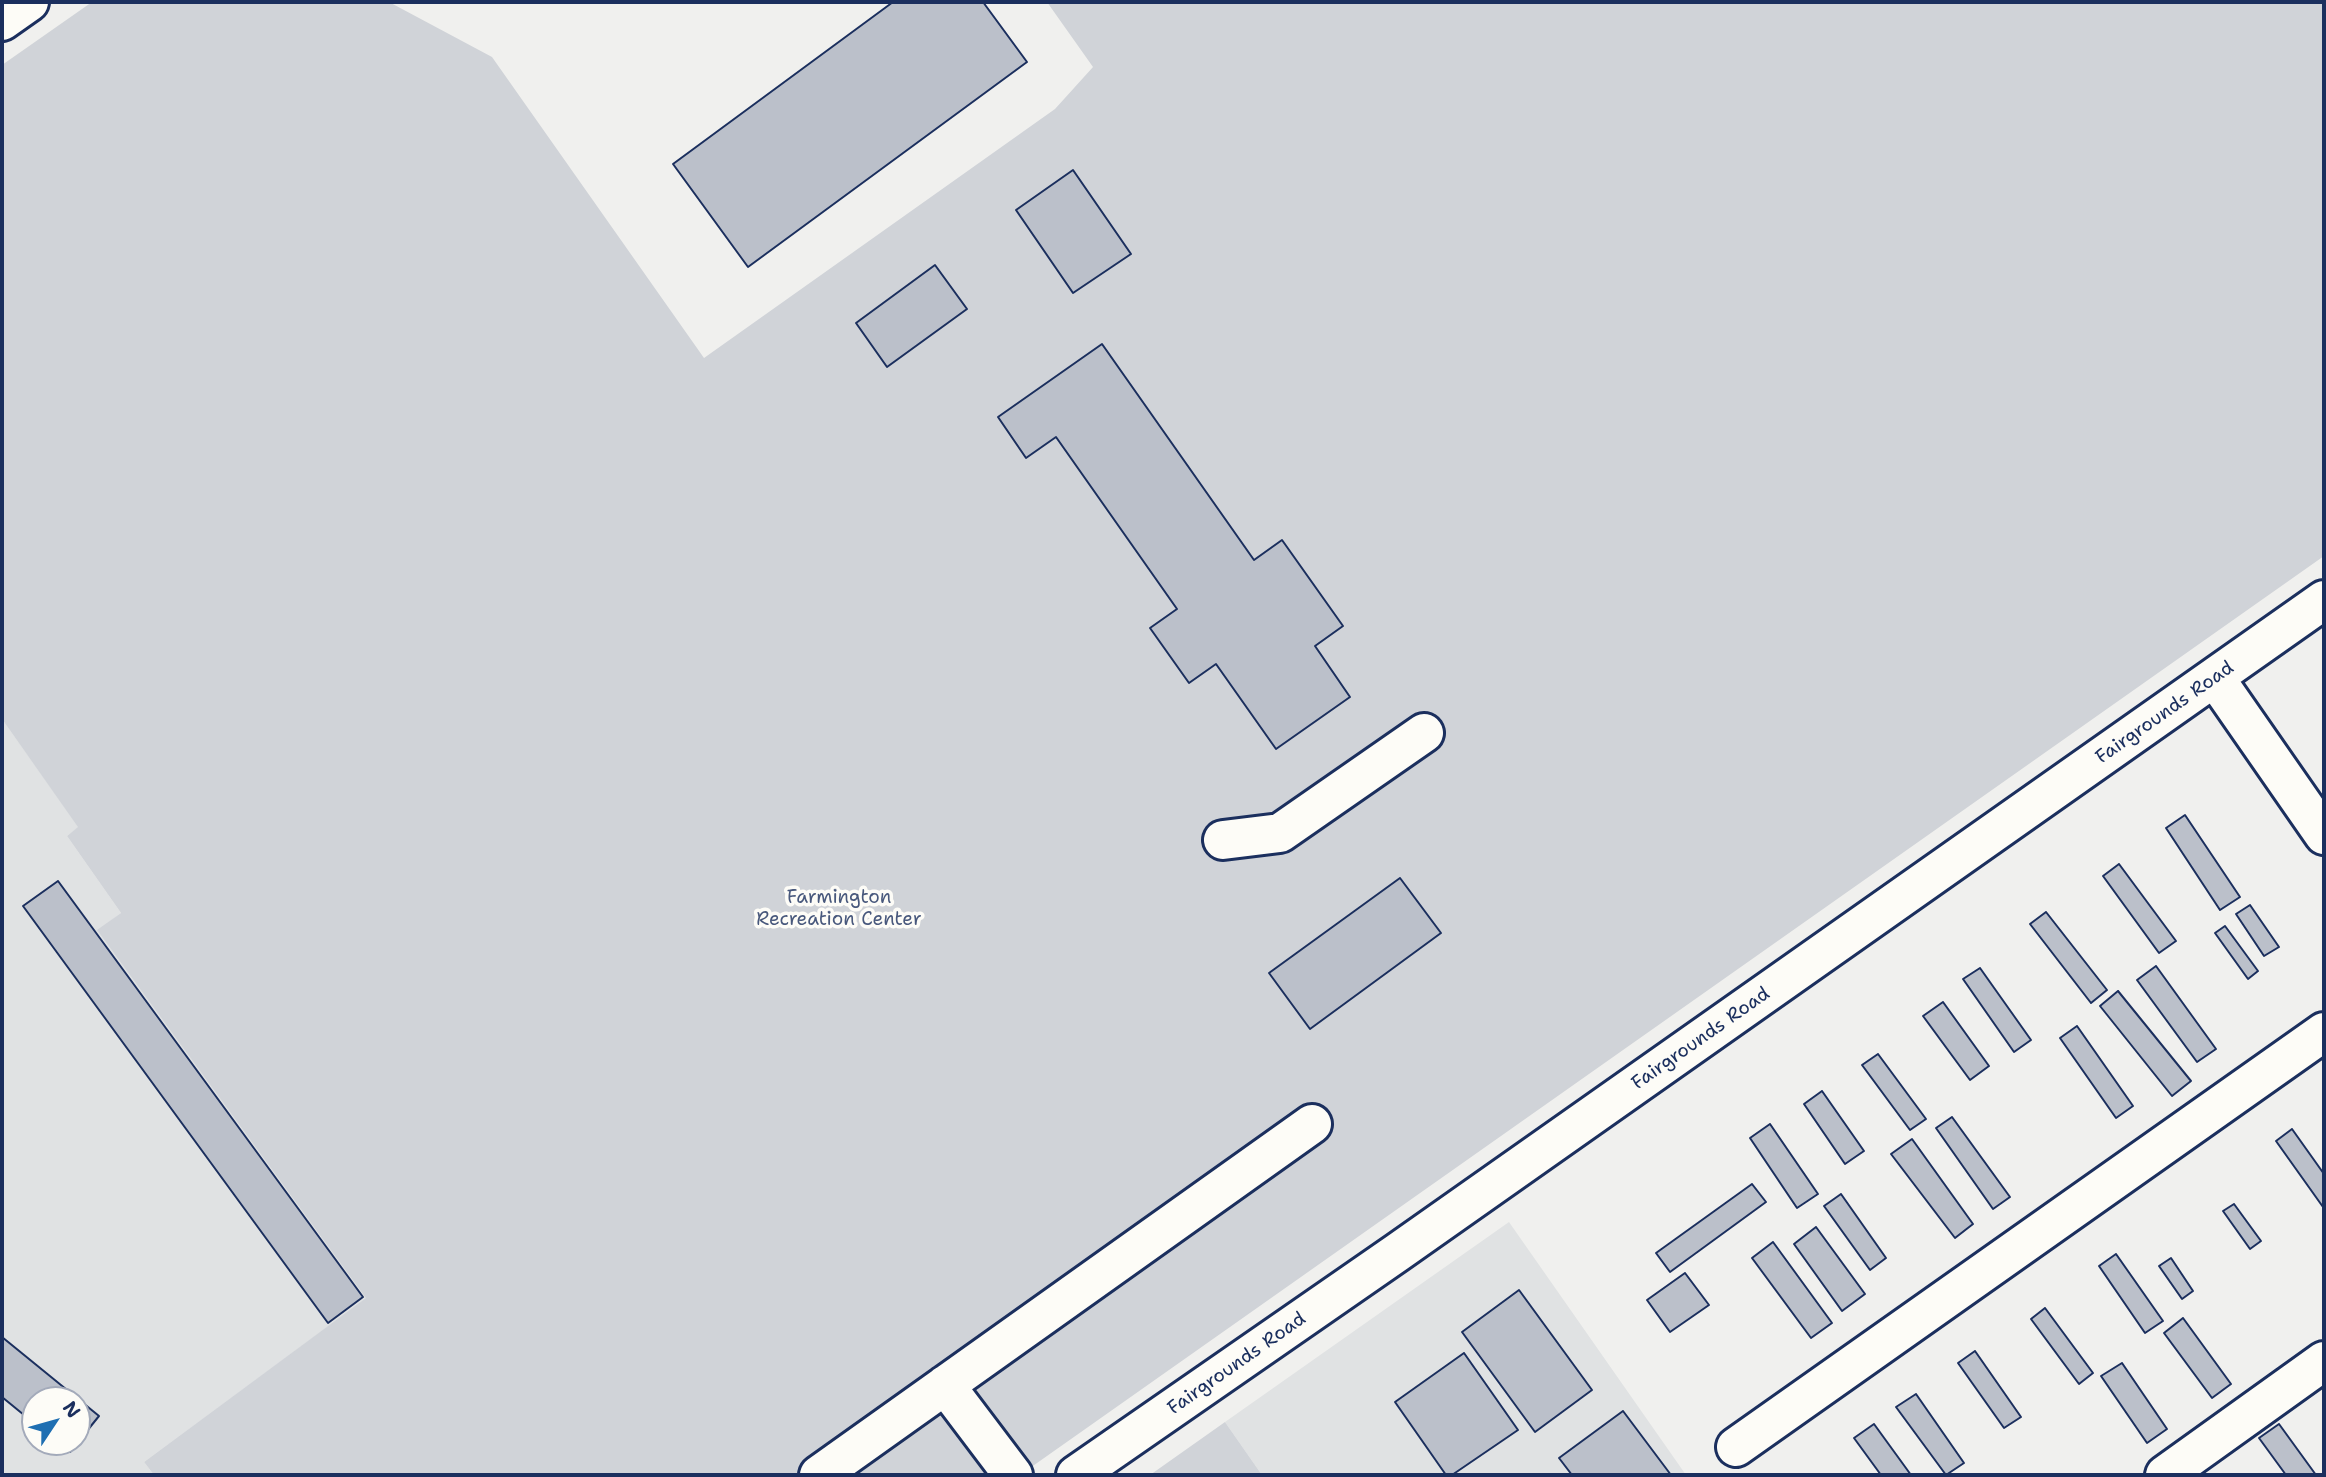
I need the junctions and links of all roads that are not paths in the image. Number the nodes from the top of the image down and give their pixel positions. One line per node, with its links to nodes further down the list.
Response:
1 (29, 2): 2 (street)
2 (2, 21)
3 (2324, 600): 4 (street, Fairgrounds Road)
4 (2215, 678): 6 (street); 15 (street, Fairgrounds Road)
5 (1424, 733): 7 (street)
6 (2324, 835)
7 (1223, 840)
8 (2324, 1032): 12 (street)
9 (1312, 1124): 11 (street)
10 (2324, 1361): 16 (street)
11 (945, 1385): 13 (street); 14 (street)
12 (1736, 1447)
13 (819, 1475)
14 (1013, 1475)
15 (1076, 1475)
16 (2165, 1475)

